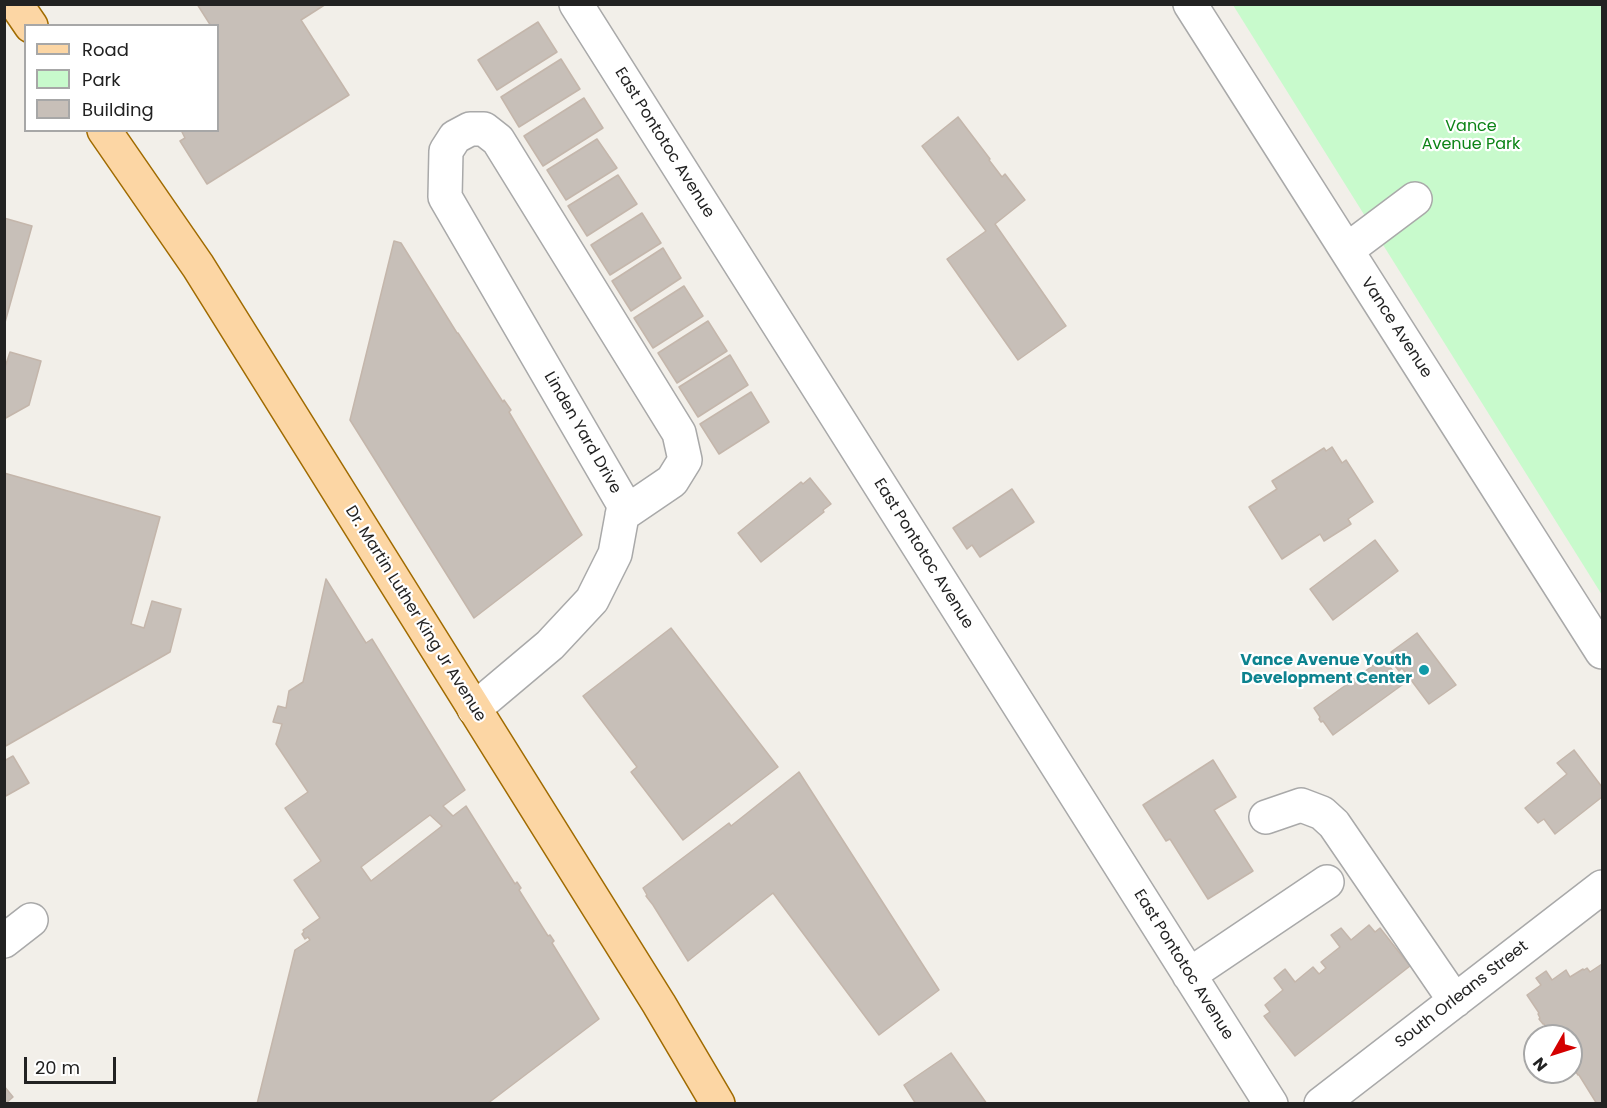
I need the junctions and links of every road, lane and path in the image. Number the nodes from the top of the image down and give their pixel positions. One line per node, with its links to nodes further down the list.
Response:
1 (16, 4): 4 (main road)
2 (576, 4): 16 (street, East Pontotoc Avenue)
3 (1190, 4): 7 (street, Vance Avenue)
4 (30, 24)
5 (105, 132): 10 (main road, Dr. Martin Luther King Jr Avenue)
6 (1415, 199): 7 (street)
7 (1347, 250): 9 (street, Vance Avenue)
8 (622, 515): 8 (street, Linden Yard Drive); 10 (street, Linden Yard Drive)
9 (1602, 652)
10 (474, 709): 18 (main road, Dr. Martin Luther King Jr Avenue)
11 (1266, 817): 17 (street)
12 (1327, 882): 16 (street)
13 (1602, 887): 17 (street, South Orleans Street)
14 (31, 920): 15 (street)
15 (4, 941)
16 (1189, 975): 19 (street, East Pontotoc Avenue)
17 (1455, 1001): 20 (street, South Orleans Street)
18 (718, 1104)
19 (1271, 1104)
20 (1321, 1104)

